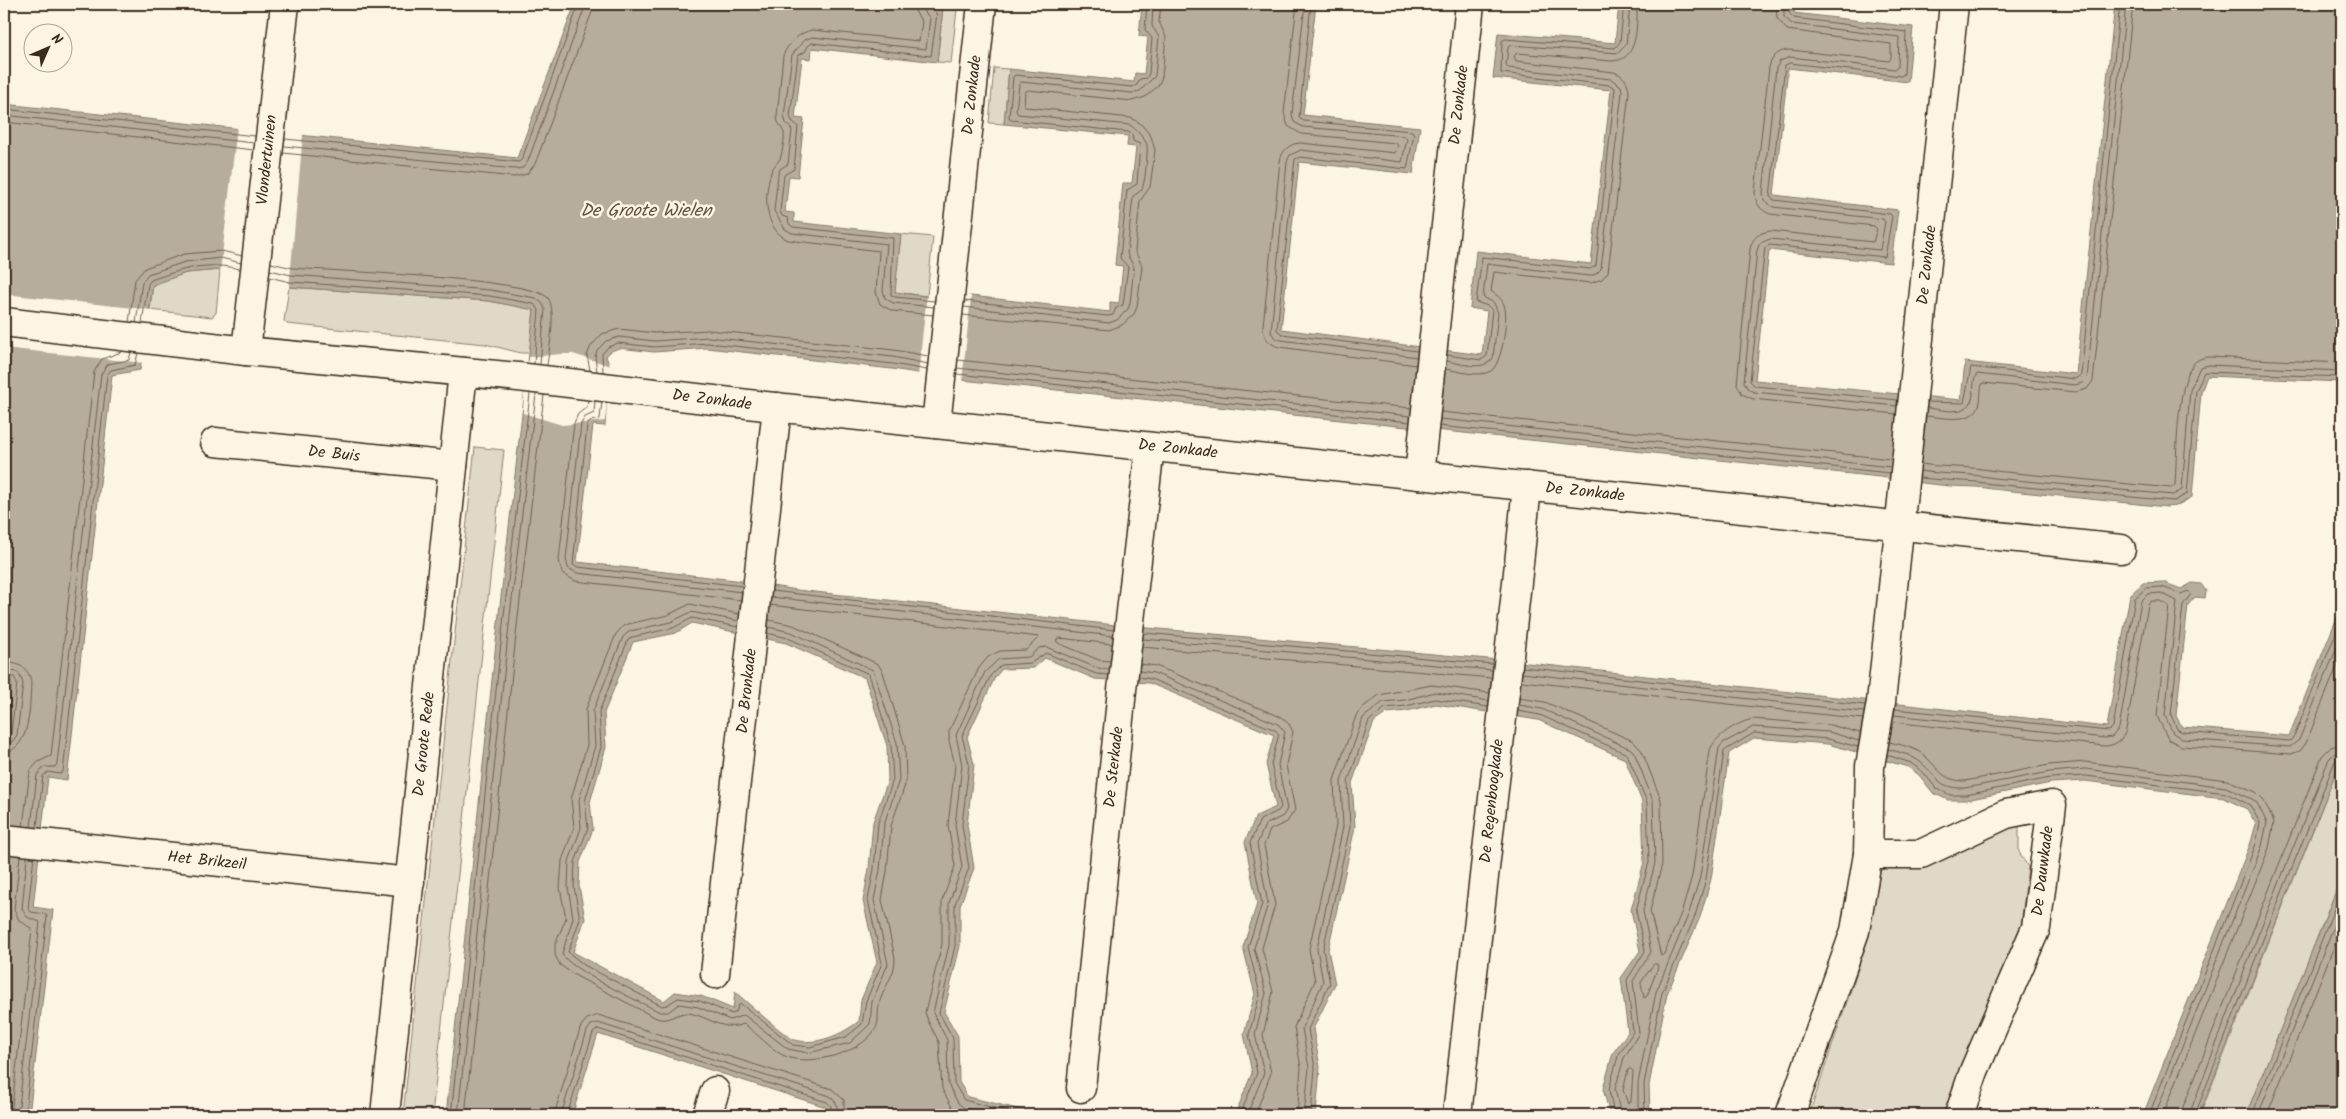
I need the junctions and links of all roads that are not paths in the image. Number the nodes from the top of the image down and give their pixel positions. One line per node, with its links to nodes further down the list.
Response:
1 (285, 4): 6 (street, Vlondertuinen)
2 (982, 4): 9 (street, De Zonkade)
3 (1470, 4): 12 (street, De Zonkade)
4 (1954, 4): 15 (street, De Zonkade)
5 (4, 322): 6 (street, De Zonkade)
6 (246, 351): 7 (street, De Zonkade)
7 (463, 372): 8 (street, De Zonkade); 13 (street, De Groote Rede)
8 (777, 407): 9 (street, De Zonkade); 20 (street, De Bronkade)
9 (936, 424): 11 (street, De Zonkade)
10 (215, 442): 13 (street, De Buis)
11 (1150, 446): 12 (street, De Zonkade); 21 (street, De Sterkade)
12 (1421, 462): 14 (street, De Zonkade)
13 (453, 466): 19 (street, De Groote Rede)
14 (1527, 486): 15 (street, De Zonkade); 23 (street, De Regenboogkade)
15 (1900, 526): 16 (street, De Zonkade); 18 (street)
16 (2121, 549)
17 (4, 840): 19 (street, Het Brikzeil)
18 (1868, 854): 24 (street); 25 (street, De Dauwkade)
19 (410, 882): 22 (street, De Groote Rede)
20 (715, 974)
21 (1081, 1088)
22 (385, 1115)
23 (1457, 1115)
24 (1790, 1115)
25 (1958, 1115)

